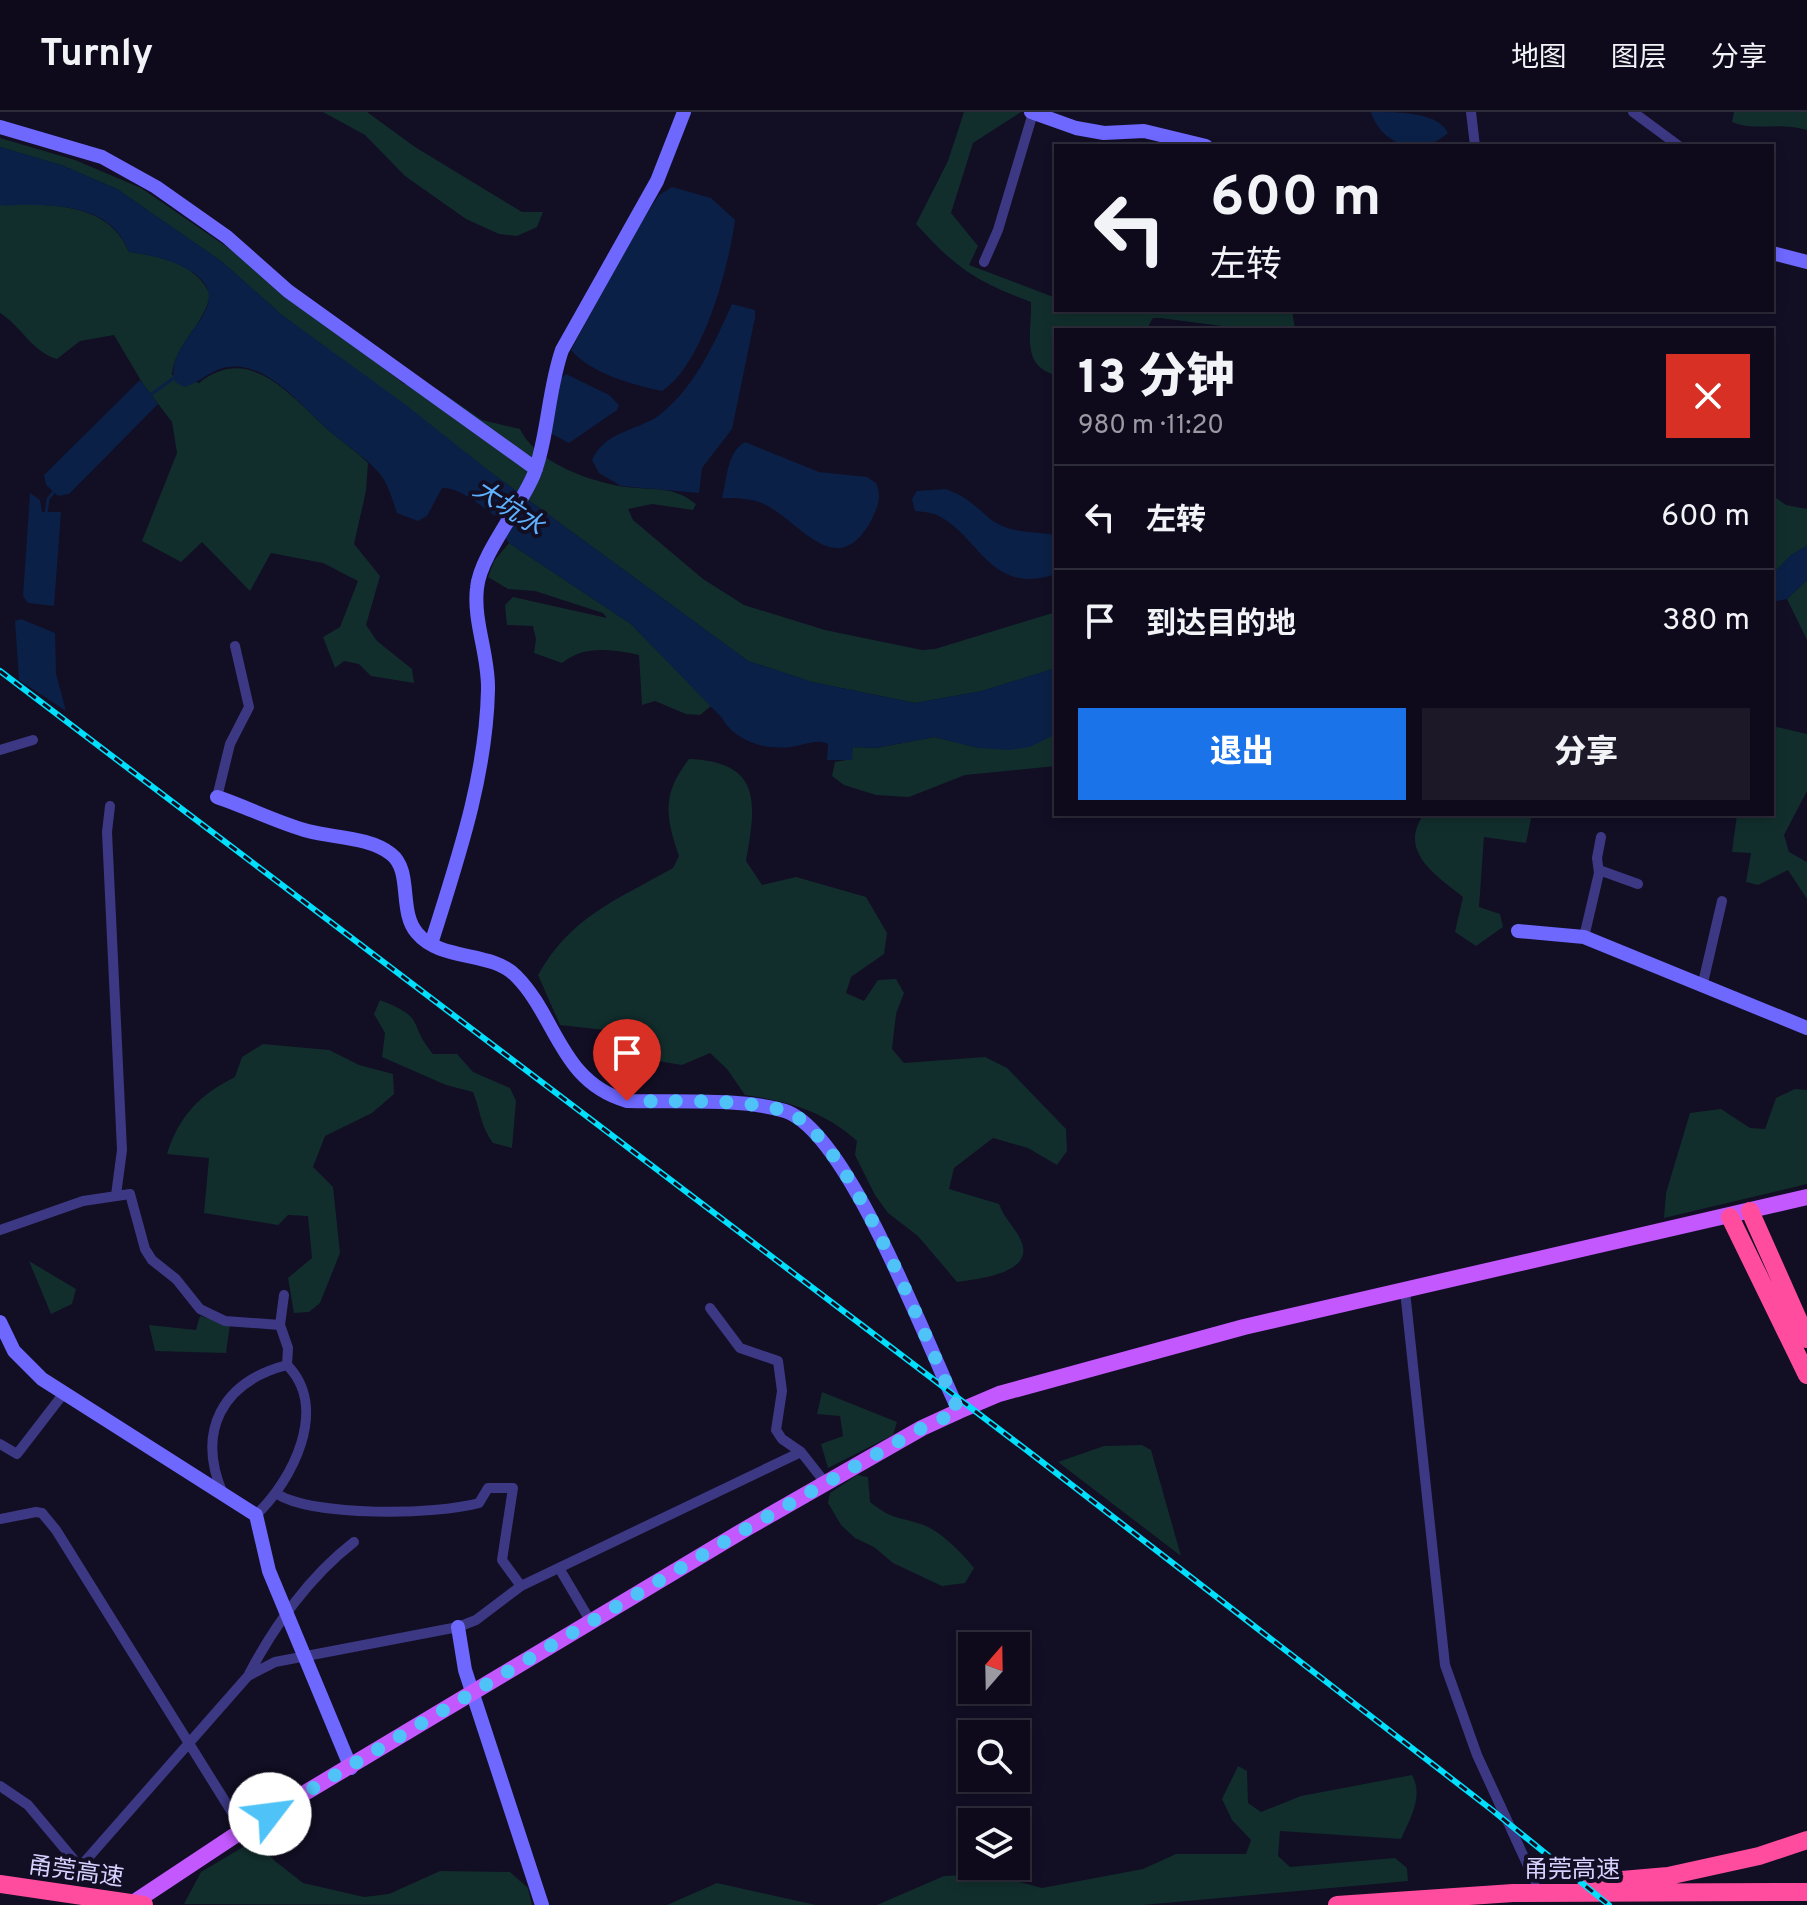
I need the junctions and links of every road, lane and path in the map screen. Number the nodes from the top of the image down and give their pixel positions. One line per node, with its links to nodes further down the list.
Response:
1 (684, 112): 12 (street)
2 (1471, 112): 7 (street)
3 (1633, 112): 8 (street)
4 (1032, 113): 6 (street); 10 (street)
5 (0, 127): 12 (street)
6 (1198, 144)
7 (1475, 144)
8 (1676, 144)
9 (1774, 254): 11 (street)
10 (984, 262)
11 (1807, 262)
12 (533, 475): 24 (street)
13 (235, 646): 16 (street)
14 (33, 740): 15 (street)
15 (0, 750)
16 (217, 797): 24 (street)
17 (110, 806): 27 (street)
18 (1601, 837): 19 (street)
19 (1599, 870): 20 (street); 23 (street)
20 (1638, 884)
21 (1722, 901): 25 (street)
22 (1518, 931): 23 (street)
23 (1584, 937): 25 (street)
24 (431, 944): 41 (street)
25 (1702, 987): 26 (street)
26 (1807, 1028)
27 (116, 1195): 31 (street); 36 (street)
28 (1807, 1197): 29 (main road)
29 (1750, 1211): 30 (main road); 37 (highway)
30 (1730, 1217): 32 (main road); 39 (highway)
31 (0, 1230)
32 (1405, 1291): 41 (main road); 63 (street)
33 (284, 1295): 36 (street)
34 (710, 1308): 43 (street)
35 (0, 1322): 40 (street)
36 (280, 1325): 38 (street)
37 (1807, 1339)
38 (287, 1365): 45 (street); 46 (street)
39 (1807, 1375)
40 (64, 1393): 42 (street); 46 (street)
41 (959, 1411): 44 (main road)
42 (0, 1444)
43 (801, 1452): 44 (street); 50 (street)
44 (827, 1485): 53 (main road)
45 (277, 1494): 47 (street); 51 (street)
46 (224, 1496): 47 (street)
47 (256, 1515): 52 (street)
48 (0, 1519): 58 (street)
49 (354, 1542): 52 (street)
50 (559, 1568): 51 (street); 53 (street)
51 (521, 1586): 54 (street)
52 (288, 1615): 55 (street); 56 (street)
53 (591, 1622): 57 (main road)
54 (458, 1627): 55 (street); 57 (street)
55 (305, 1657): 56 (street); 59 (street)
56 (248, 1676): 58 (street)
57 (473, 1693): 59 (main road); 69 (street)
58 (191, 1744): 60 (street); 61 (street)
59 (351, 1768): 61 (main road)
60 (0, 1786)
61 (243, 1830): 67 (main road)
62 (1807, 1840): 66 (highway)
63 (1535, 1881)
64 (0, 1884): 68 (highway, 甬莞高速, bridge)
65 (1807, 1892): 66 (highway, 甬莞高速)
66 (1513, 1893): 70 (highway, 甬莞高速)
67 (130, 1905)
68 (144, 1905)
69 (542, 1905)
70 (1337, 1905)

